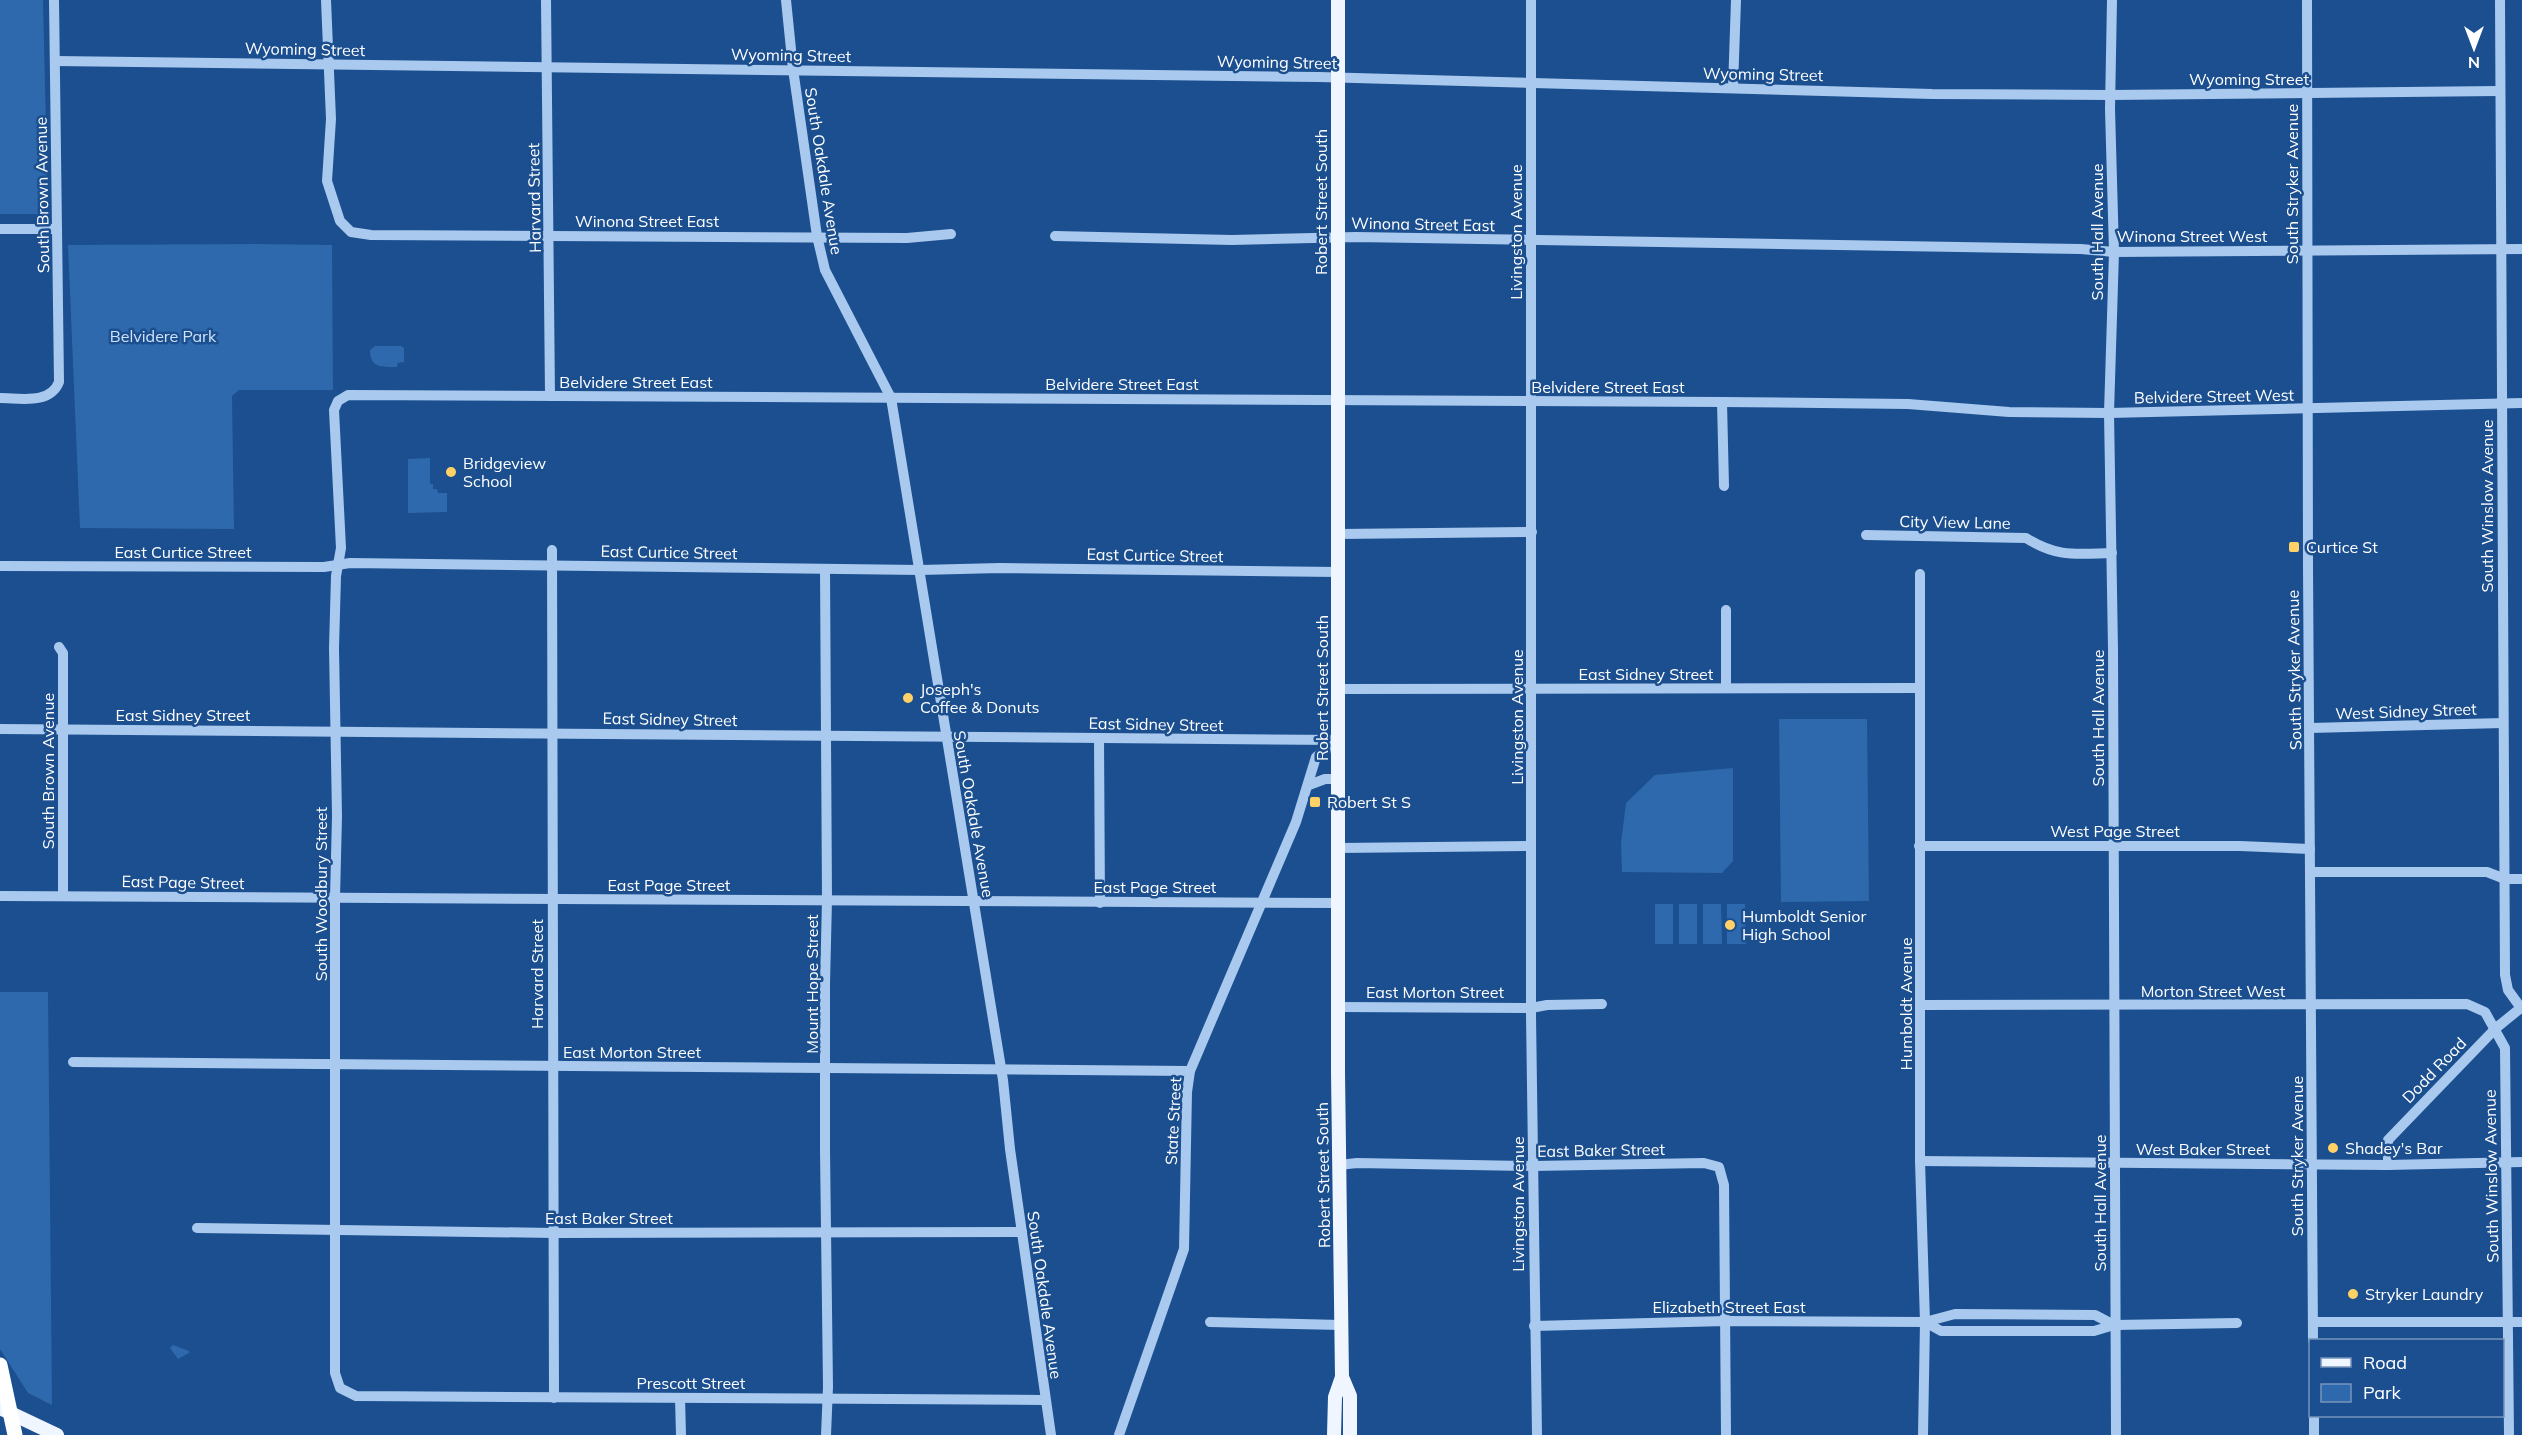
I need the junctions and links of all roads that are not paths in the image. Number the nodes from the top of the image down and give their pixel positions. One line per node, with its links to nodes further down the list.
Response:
1 (54, 0): 11 (street, South Brown Avenue)
2 (326, 0): 12 (street)
3 (546, 0): 13 (street, Harvard Street)
4 (786, 0): 14 (street, South Oakdale Avenue)
5 (1338, 0): 15 (main road, Robert Street South)
6 (1531, 0): 16 (street, Livingston Avenue)
7 (1736, 0): 17 (street)
8 (2112, 0): 20 (street, South Hall Avenue)
9 (2307, 0): 19 (street, South Stryker Avenue)
10 (2500, 0): 18 (street, South Winslow Avenue)
11 (55, 61): 12 (street, Wyoming Street); 22 (street, South Brown Avenue)
12 (327, 64): 13 (street, Wyoming Street); 24 (street, Winona Street East)
13 (546, 67): 14 (street, Wyoming Street); 24 (street, Harvard Street)
14 (793, 69): 15 (street, Wyoming Street); 25 (street, South Oakdale Avenue)
15 (1338, 78): 16 (street, Wyoming Street); 27 (main road, Robert Street South)
16 (1531, 83): 17 (street, Wyoming Street); 28 (street, Livingston Avenue)
17 (1733, 88): 20 (street, Wyoming Street)
18 (2499, 91): 19 (street, Wyoming Street); 30 (street, South Winslow Avenue)
19 (2307, 93): 20 (street, Wyoming Street); 32 (street, South Stryker Avenue)
20 (2110, 95): 33 (street, South Hall Avenue)
21 (0, 229): 22 (street)
22 (57, 229): 35 (street, South Brown Avenue)
23 (951, 234): 25 (street, Winona Street East)
24 (550, 236): 25 (street, Winona Street East); 34 (street, Harvard Street)
25 (817, 236): 36 (street, South Oakdale Avenue)
26 (1055, 236): 27 (street, Winona Street East)
27 (1337, 237): 28 (street, Winona Street East); 37 (main road, Robert Street South)
28 (1532, 241): 29 (street, Winona Street East); 39 (street, Livingston Avenue)
29 (1935, 247): 33 (street, Winona Street West)
30 (2502, 249): 31 (street, Winona Street West); 32 (street, Winona Street West); 43 (street, South Winslow Avenue)
31 (2522, 249)
32 (2308, 251): 33 (street, Winona Street West); 44 (street, South Stryker Avenue)
33 (2114, 252): 45 (street, South Hall Avenue)
34 (550, 396): 36 (street, Belvidere Street East); 38 (street, Belvidere Street East)
35 (0, 398)
36 (891, 398): 37 (street, Belvidere Street East); 56 (street, South Oakdale Avenue)
37 (1338, 400): 39 (street, Belvidere Street East); 48 (main road, Robert Street South)
38 (338, 401): 52 (street, South Woodbury Street)
39 (1532, 402): 40 (street, Belvidere Street East); 47 (street, Livingston Avenue)
40 (1722, 402): 42 (street, Belvidere Street East); 46 (street)
41 (2522, 403): 43 (street, Belvidere Street West)
42 (1908, 404): 45 (street, Belvidere Street West)
43 (2501, 405): 44 (street, Belvidere Street West); 65 (street, South Winslow Avenue)
44 (2308, 409): 45 (street, Belvidere Street West); 66 (street, South Stryker Avenue)
45 (2109, 414): 51 (street, South Hall Avenue)
46 (1724, 486)
47 (1532, 532): 48 (street); 63 (street, Livingston Avenue)
48 (1338, 534): 57 (main road, Robert Street South)
49 (1866, 535): 51 (street, City View Lane)
50 (552, 550): 54 (street, Harvard Street)
51 (2112, 553): 79 (street, South Hall Avenue)
52 (339, 564): 53 (street, East Curtice Street); 54 (street, East Curtice Street); 69 (street, South Woodbury Street)
53 (0, 566)
54 (553, 566): 55 (street, East Curtice Street); 70 (street, Harvard Street)
55 (825, 569): 56 (street, East Curtice Street); 71 (street, Mount Hope Street)
56 (920, 570): 57 (street, East Curtice Street); 72 (street, South Oakdale Avenue)
57 (1338, 572): 64 (main road, Robert Street South)
58 (1920, 574): 62 (street, Humboldt Avenue)
59 (1726, 610): 61 (street)
60 (59, 647): 68 (street, South Brown Avenue)
61 (1726, 688): 62 (street, East Sidney Street); 63 (street, East Sidney Street)
62 (1919, 688): 78 (street, Humboldt Avenue)
63 (1532, 689): 64 (street, East Sidney Street); 77 (street, Livingston Avenue)
64 (1338, 690): 74 (main road, Robert Street South)
65 (2503, 723): 66 (street, West Sidney Street); 83 (street, South Winslow Avenue)
66 (2310, 728): 81 (street, South Stryker Avenue)
67 (0, 729): 68 (street, East Sidney Street)
68 (64, 730): 69 (street, East Sidney Street); 86 (street, South Brown Avenue)
69 (335, 731): 70 (street, East Sidney Street); 87 (street, South Woodbury Street)
70 (552, 733): 71 (street, East Sidney Street); 88 (street, Harvard Street)
71 (826, 736): 72 (street, East Sidney Street); 89 (street, Mount Hope Street)
72 (946, 737): 73 (street, East Sidney Street); 90 (street, South Oakdale Avenue)
73 (1099, 738): 74 (street, East Sidney Street); 92 (street)
74 (1339, 740): 75 (main road, Robert Street South); 76 (street, State Street)
75 (1338, 779): 76 (street); 80 (main road, Robert Street South)
76 (1309, 785): 91 (street, State Street)
77 (1531, 846): 80 (street); 100 (street, Livingston Avenue)
78 (1920, 846): 79 (street, West Page Street); 95 (street, Humboldt Avenue)
79 (2114, 846): 81 (street, West Page Street); 96 (street, South Hall Avenue)
80 (1338, 848): 93 (main road, Robert Street South)
81 (2310, 849): 82 (street, South Stryker Avenue)
82 (2310, 872): 83 (street); 97 (street, South Stryker Avenue)
83 (2505, 879): 84 (street); 99 (street, South Winslow Avenue)
84 (2522, 879)
85 (0, 896): 86 (street, East Page Street)
86 (63, 896): 87 (street, East Page Street)
87 (334, 898): 88 (street, East Page Street); 103 (street, South Woodbury Street)
88 (552, 900): 89 (street, East Page Street); 104 (street, Harvard Street)
89 (827, 900): 90 (street, East Page Street); 105 (street, Mount Hope Street)
90 (974, 902): 92 (street, East Page Street); 106 (street, South Oakdale Avenue)
91 (1260, 902): 92 (street, East Page Street); 93 (street, East Page Street); 107 (street, State Street)
92 (1100, 903)
93 (1338, 903): 98 (main road, Robert Street South)
94 (1602, 1004): 100 (street, East Morton Street)
95 (1921, 1005): 96 (street, Morton Street West); 108 (street, Humboldt Avenue)
96 (2115, 1005): 97 (street, Morton Street West); 111 (street, South Hall Avenue)
97 (2312, 1006): 101 (street, Morton Street West); 112 (street, South Stryker Avenue)
98 (1339, 1007): 100 (street, East Morton Street); 113 (main road, Robert Street South)
99 (2521, 1007): 101 (street, Dodd Road)
100 (1531, 1008): 115 (street, Livingston Avenue)
101 (2496, 1028): 109 (street, South Winslow Avenue); 114 (street, Dodd Road)
102 (74, 1062): 103 (street, East Morton Street)
103 (336, 1063): 104 (street, East Morton Street); 117 (street, South Woodbury Street)
104 (553, 1066): 105 (street, East Morton Street); 119 (street, Harvard Street)
105 (826, 1068): 106 (street, East Morton Street); 120 (street, Mount Hope Street)
106 (1001, 1069): 107 (street, East Morton Street); 118 (street, South Oakdale Avenue)
107 (1190, 1071): 146 (street, State Street)
108 (1920, 1161): 111 (street, West Baker Street); 123 (street, Humboldt Avenue)
109 (2505, 1162): 110 (street, West Baker Street); 114 (street, West Baker Street); 125 (street, South Winslow Avenue)
110 (2522, 1162)
111 (2116, 1164): 112 (street, West Baker Street); 129 (street, South Hall Avenue)
112 (2312, 1164): 114 (street, West Baker Street); 124 (street, South Stryker Avenue)
113 (1339, 1165): 115 (street, East Baker Street); 128 (main road, Robert Street South)
114 (2388, 1165)
115 (1533, 1166): 121 (street, East Baker Street); 130 (street, Livingston Avenue)
116 (196, 1228): 117 (street, East Baker Street)
117 (334, 1229): 119 (street, East Baker Street); 134 (street, South Woodbury Street)
118 (1022, 1232): 120 (street, East Baker Street); 138 (street, South Oakdale Avenue)
119 (554, 1233): 120 (street, East Baker Street); 135 (street, Harvard Street)
120 (827, 1233): 137 (street, Mount Hope Street)
121 (1726, 1321): 123 (street, Elizabeth Street East); 130 (street, Elizabeth Street East); 150 (street)
122 (1210, 1322): 128 (street)
123 (1924, 1322): 129 (street, Elizabeth Street East); 129 (street, Elizabeth Street East); 151 (street, Humboldt Avenue)
124 (2313, 1322): 125 (street); 131 (street, South Stryker Avenue)
125 (2508, 1322): 126 (street); 154 (street, South Winslow Avenue)
126 (2522, 1322)
127 (2237, 1323): 129 (street, Elizabeth Street East)
128 (1341, 1325): 133 (main road, Robert Street South)
129 (2114, 1325): 152 (street, South Hall Avenue)
130 (1534, 1326): 149 (street, Livingston Avenue)
131 (2313, 1339)
132 (0, 1365): 139 (highway)
133 (1342, 1377): 147 (main road, Robert Street South); 148 (main road, Robert Street South)
134 (340, 1388): 135 (street, Prescott Street)
135 (554, 1398): 136 (street, Prescott Street)
136 (680, 1398): 137 (street, Prescott Street); 143 (street)
137 (826, 1400): 138 (street, Prescott Street); 144 (street, Mount Hope Street)
138 (1044, 1400): 145 (street, South Oakdale Avenue)
139 (6, 1411): 141 (highway); 142 (main road)
140 (2314, 1417): 153 (street)
141 (15, 1435)
142 (57, 1435)
143 (681, 1435)
144 (826, 1435)
145 (1051, 1435)
146 (1119, 1435)
147 (1334, 1435)
148 (1350, 1435)
149 (1537, 1435)
150 (1726, 1435)
151 (1923, 1435)
152 (2116, 1435)
153 (2314, 1435)
154 (2509, 1435)

